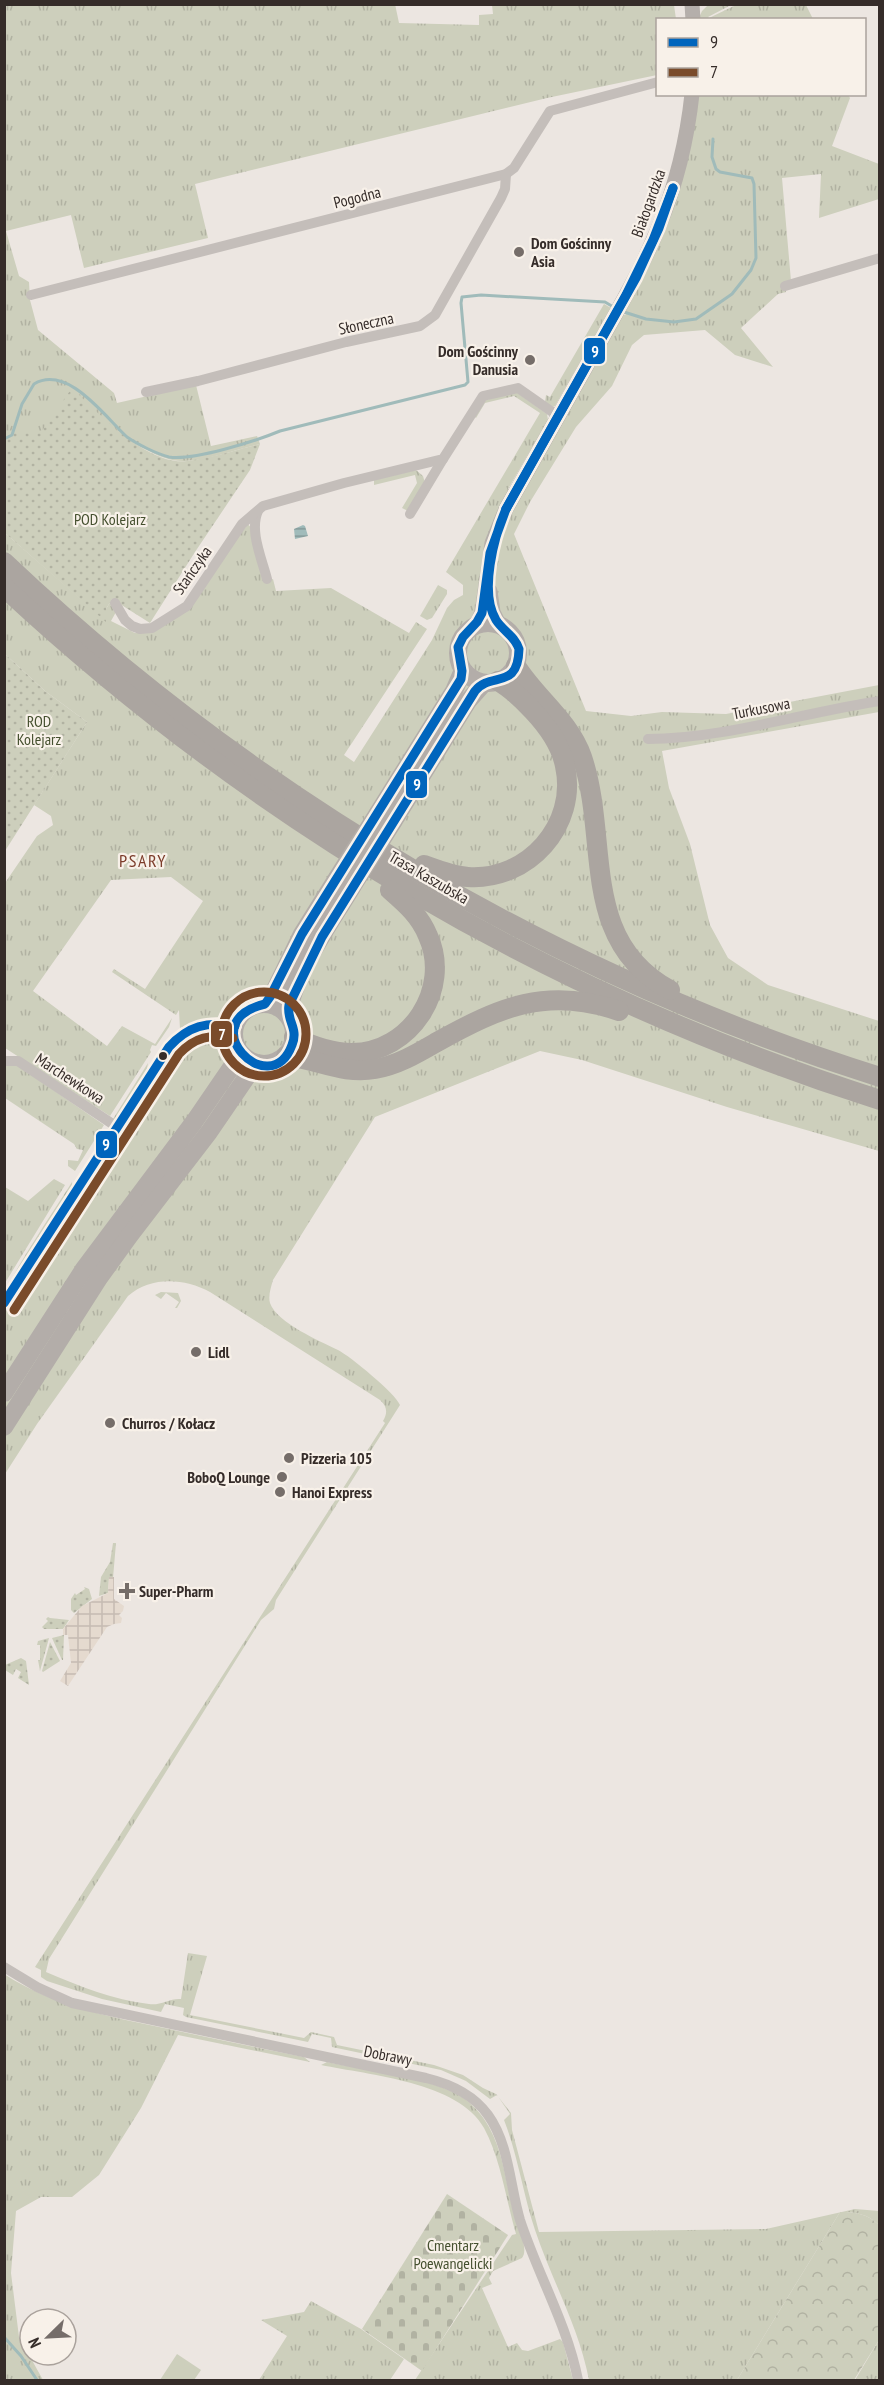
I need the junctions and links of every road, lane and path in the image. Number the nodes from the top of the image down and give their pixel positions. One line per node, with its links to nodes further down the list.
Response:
1 (656, 82): 3 (street)
2 (692, 96): 8 (main road, Białogardzka)
3 (506, 174): 6 (street, Pogodna); 7 (street, Słoneczna)
4 (879, 258): 5 (street)
5 (785, 286)
6 (31, 295)
7 (146, 392)
8 (558, 416): 9 (street); 13 (main road, Białogardzka)
9 (443, 459): 10 (street, Stańczyka); 11 (street)
10 (258, 511): 14 (street); 16 (street, Stańczyka)
11 (410, 514)
12 (4, 562): 25 (highway, Trasa Kaszubska)
13 (488, 570): 17 (main road); 18 (main road)
14 (267, 579)
15 (4, 586): 26 (highway, Trasa Kaszubska)
16 (115, 603)
17 (477, 624): 18 (main road); 20 (main road)
18 (499, 624): 19 (main road)
19 (516, 666): 21 (main road); 30 (highway)
20 (463, 670): 21 (main road); 24 (main road)
21 (491, 682): 24 (main road); 25 (highway)
22 (879, 701): 23 (street, Turkusowa)
23 (648, 739)
24 (385, 817): 27 (main road, bridge)
25 (380, 849): 30 (highway, Trasa Kaszubska)
26 (348, 854): 32 (highway, Trasa Kaszubska); 33 (highway)
27 (344, 883): 28 (main road); 29 (main road)
28 (265, 1004): 29 (main road); 31 (main road)
29 (287, 1015): 33 (main road)
30 (730, 1024): 38 (highway, Trasa Kaszubska)
31 (235, 1026): 34 (main road); 40 (street)
32 (685, 1029): 35 (highway); 39 (highway, Trasa Kaszubska)
33 (294, 1037): 35 (main road)
34 (239, 1051): 37 (main road); 42 (main road)
35 (286, 1056): 37 (main road)
36 (4, 1061): 40 (street, Marchewkowa)
37 (259, 1064): 43 (main road)
38 (879, 1077)
39 (879, 1100)
40 (117, 1126): 41 (street)
41 (4, 1304)
42 (4, 1393)
43 (4, 1427)
44 (4, 1967): 45 (street, Dobrawy)
45 (578, 2380)

